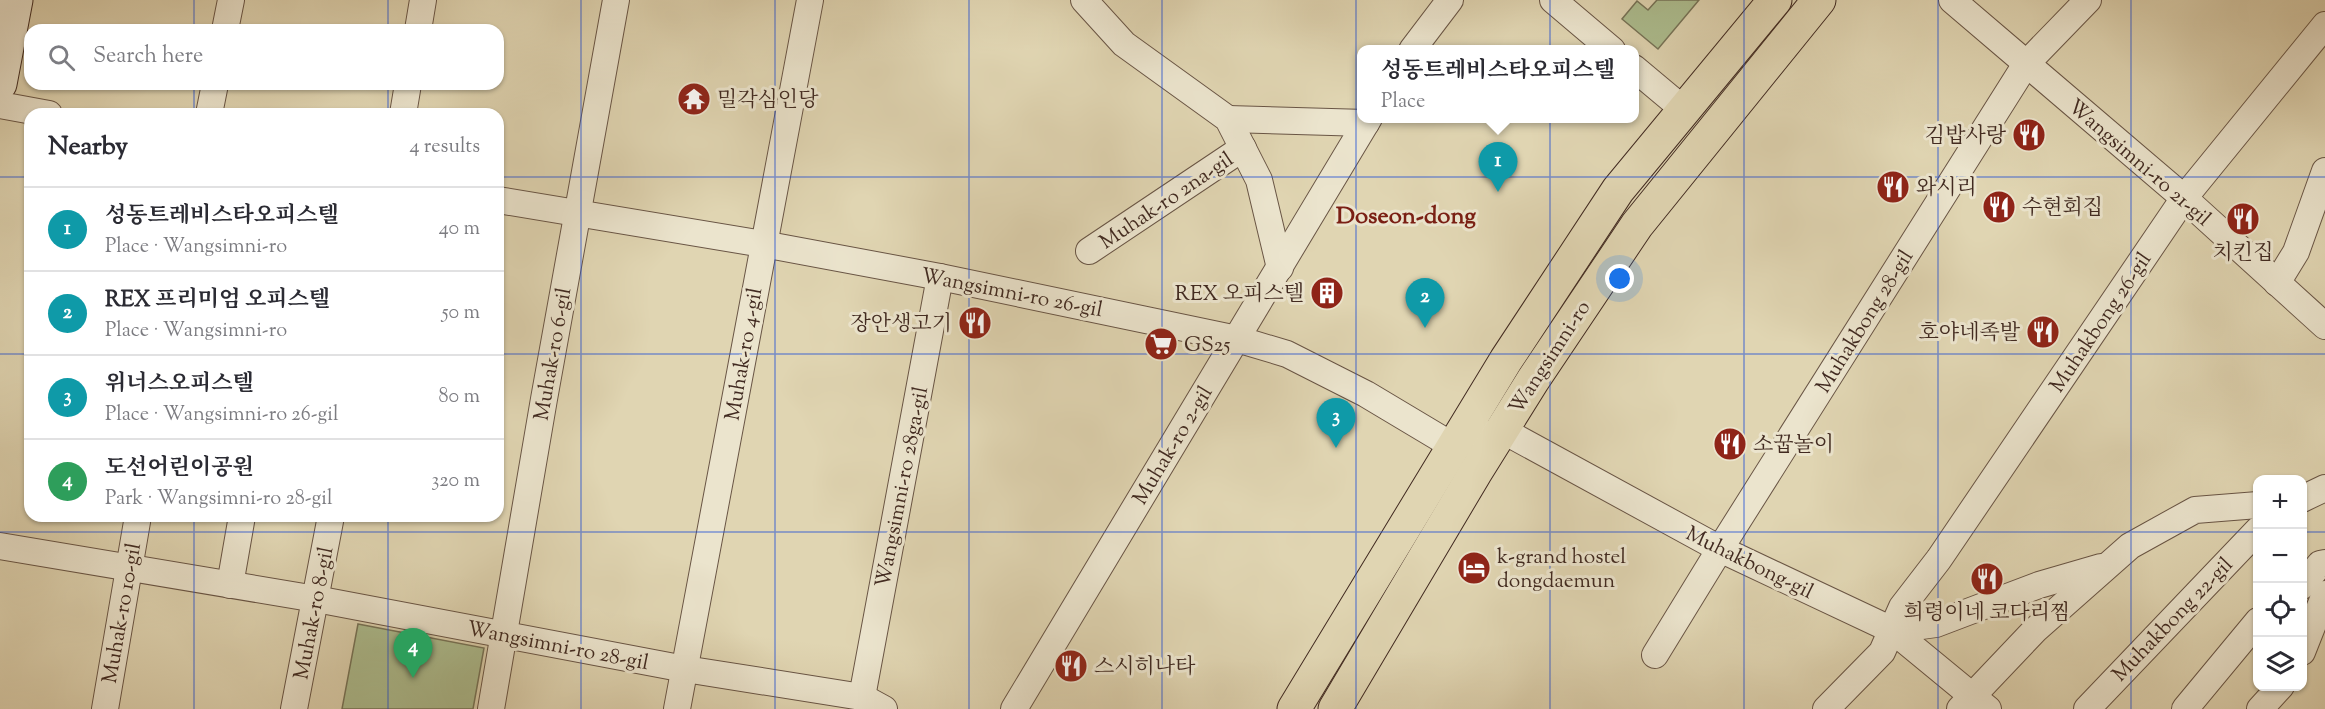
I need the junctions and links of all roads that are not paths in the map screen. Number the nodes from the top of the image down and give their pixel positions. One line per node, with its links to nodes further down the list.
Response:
1 (16, 0): 20 (main road)
2 (231, 0): 13 (street)
3 (423, 0): 14 (street)
4 (616, 0): 35 (street, Muhak-ro 6-gil)
5 (810, 0): 36 (street, Muhak-ro 4-gil)
6 (1084, 0): 28 (street, Muhak-ro 2na-gil)
7 (1450, 0): 16 (street)
8 (1553, 0): 17 (street)
9 (1775, 0): 27 (main road, Wangsimni-ro)
10 (1819, 0): 43 (main road, Wangsimni-ro)
11 (1952, 0): 18 (street, Wangsimni-ro 21-gil)
12 (2088, 0): 18 (street, Muhakbong 28-gil)
13 (226, 24)
14 (419, 24)
15 (2325, 26): 33 (street, Muhakbong 26-gil)
16 (1416, 45)
17 (1606, 45)
18 (2026, 64): 33 (street, Wangsimni-ro 21-gil); 53 (street, Muhakbong 28-gil)
19 (1639, 71): 27 (street)
20 (0, 84)
21 (214, 90): 24 (street)
22 (407, 90): 25 (street)
23 (0, 105): 26 (street)
24 (210, 108)
25 (404, 108)
26 (24, 109)
27 (1683, 109): 44 (main road, Wangsimni-ro)
28 (1228, 119): 29 (street, Muhak-ro 2na-gil); 31 (street, Muhak-ro 2na-gil)
29 (1357, 121)
30 (1366, 123): 38 (street, Muhak-ro 2-gil)
31 (1243, 148): 37 (street, Muhak-ro 2na-gil); 38 (street, Muhak-ro 2na-gil)
32 (2325, 171): 40 (street)
33 (2184, 198): 40 (street, Wangsimni-ro 21-gil); 62 (street, Muhakbong 26-gil)
34 (504, 201): 35 (street, Wangsimni-ro 26-gil)
35 (578, 213): 36 (street, Wangsimni-ro 26-gil); 63 (street, Muhak-ro 6-gil)
36 (764, 244): 39 (street, Wangsimni-ro 26-gil); 66 (street, Muhak-ro 4-gil)
37 (1089, 251)
38 (1280, 268): 42 (street, Muhak-ro 2-gil)
39 (940, 277): 42 (street, Wangsimni-ro 26-gil); 69 (street, Wangsimni-ro 28ga-gil)
40 (2277, 283): 41 (street, Wangsimni-ro 21-gil)
41 (2325, 326)
42 (1237, 339): 44 (street, Wangsimni-ro 26-gil); 75 (street, Muhak-ro 2-gil)
43 (1502, 430): 44 (street); 53 (street, Muhakbong-gil); 77 (main road, Wangsimni-ro)
44 (1453, 446): 76 (main road, Wangsimni-ro)
45 (2325, 488): 46 (street)
46 (2307, 497)
47 (2253, 504): 55 (street)
48 (137, 522): 56 (street, Muhak-ro 10-gil)
49 (241, 522): 58 (street)
50 (330, 522): 60 (street, Muhak-ro 8-gil)
51 (2253, 535): 79 (street, Muhakbong 22-gil)
52 (0, 546): 56 (street, Wangsimni-ro 28-gil)
53 (1720, 549): 62 (street, Muhakbong-gil); 65 (street, Muhakbong 28-gil)
54 (2325, 563): 57 (street)
55 (2108, 565): 62 (street); 70 (street)
56 (129, 567): 58 (street, Wangsimni-ro 28-gil); 71 (street, Muhak-ro 10-gil)
57 (2304, 583)
58 (230, 585): 60 (street, Wangsimni-ro 28-gil)
59 (2325, 594): 64 (street)
60 (316, 599): 63 (street, Wangsimni-ro 28-gil); 72 (street, Muhak-ro 8-gil)
61 (2253, 627): 80 (street)
62 (1893, 630): 70 (street, Muhakbong-gil); 78 (street, Muhakbong 26-gil)
63 (504, 635): 66 (street, Wangsimni-ro 28-gil); 73 (street, Muhak-ro 6-gil)
64 (2307, 639)
65 (1656, 655)
66 (685, 669): 69 (street, Wangsimni-ro 28-gil); 74 (street, Muhak-ro 4-gil)
67 (2278, 691): 81 (street)
68 (2287, 691): 82 (street)
69 (873, 703)
70 (1974, 704)
71 (105, 709)
72 (294, 709)
73 (491, 709)
74 (677, 709)
75 (1014, 709)
76 (1294, 709)
77 (1335, 709)
78 (1827, 709)
79 (2087, 709)
80 (2185, 709)
81 (2260, 709)
82 (2280, 709)

